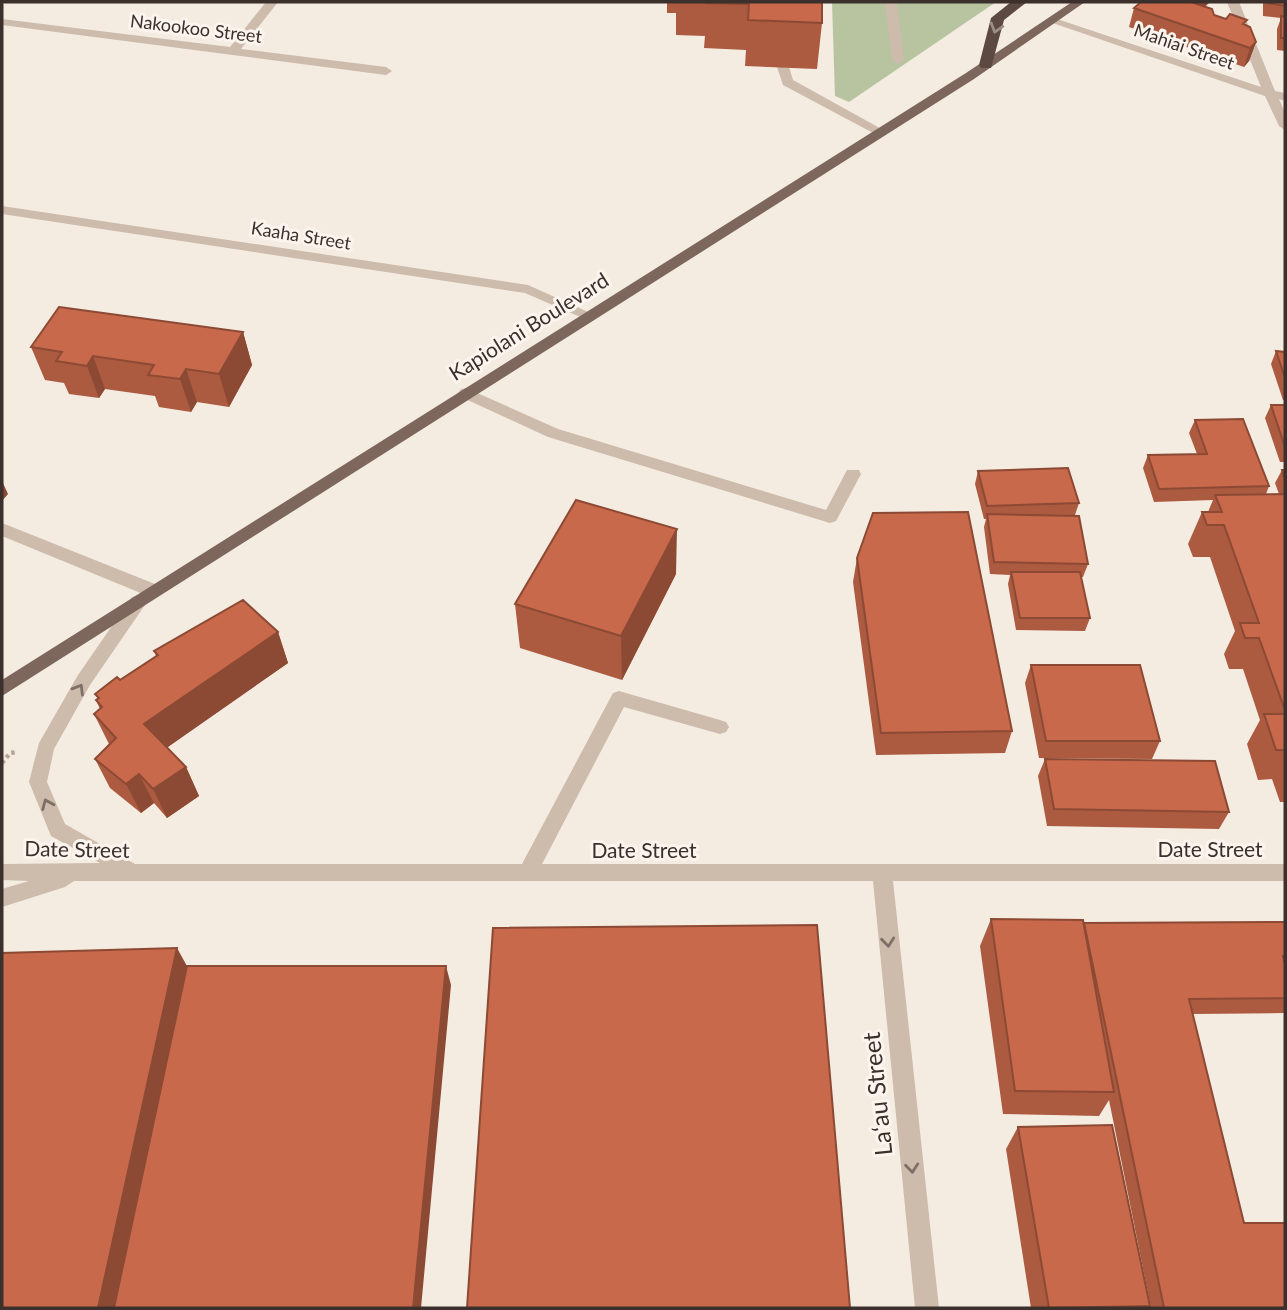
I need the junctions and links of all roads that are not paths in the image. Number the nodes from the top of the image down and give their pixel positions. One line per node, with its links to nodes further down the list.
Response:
1 (272, 2): 8 (street)
2 (891, 2): 9 (street)
3 (1020, 2): 10 (highway, one-way to 10)
4 (1079, 2): 6 (main road, Kapiolani Boulevard)
5 (1233, 2): 13 (street)
6 (1053, 21): 10 (main road, Kapiolani Boulevard); 13 (street, Mahiai Street)
7 (2, 22): 8 (street, Nakookoo Street)
8 (233, 51): 12 (street, Nakookoo Street)
9 (898, 60)
10 (986, 65): 16 (main road, Kapiolani Boulevard)
11 (783, 67): 16 (street)
12 (386, 71)
13 (1270, 94): 14 (street, Mahiai Street); 15 (street)
14 (1285, 96)
15 (1285, 127)
16 (879, 131): 18 (main road, Kapiolani Boulevard)
17 (2, 210): 18 (street, Kaaha Street)
18 (590, 316): 19 (main road, Kapiolani Boulevard)
19 (466, 393): 20 (street); 22 (main road, Kapiolani Boulevard)
20 (853, 474)
21 (2, 529): 22 (street)
22 (154, 591): 23 (main road, Kapiolani Boulevard)
23 (138, 602): 24 (main road, Kapiolani Boulevard); 30 (street, one-way to 23)
24 (3, 688)
25 (720, 727): 28 (street)
26 (2, 872): 27 (street, Date Street)
27 (82, 873): 30 (street, Date Street); 32 (street)
28 (527, 873): 30 (street, Date Street); 31 (street, Date Street)
29 (1285, 873): 31 (street, Date Street)
30 (135, 874)
31 (882, 874): 33 (street, Laʻau Street, one-way to 33)
32 (2, 898)
33 (928, 1308)

